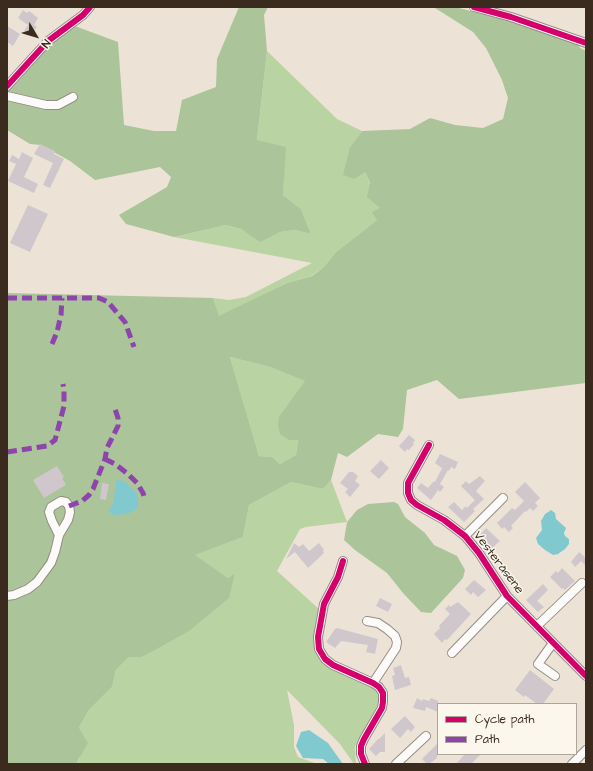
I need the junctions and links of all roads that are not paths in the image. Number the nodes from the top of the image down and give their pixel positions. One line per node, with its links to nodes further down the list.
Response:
1 (90, 7): 4 (street)
2 (474, 7): 3 (street)
3 (586, 43)
4 (7, 86)
5 (7, 96): 6 (street)
6 (73, 97)
7 (429, 444): 10 (street, Vesteråsene)
8 (503, 498): 10 (street, Vesteråsene)
9 (58, 535): 13 (street)
10 (465, 536): 14 (street, Vesteråsene)
11 (343, 561): 21 (street)
12 (582, 583): 16 (street)
13 (7, 596)
14 (507, 596): 16 (street, Vesteråsene); 18 (street, Vesteråsene)
15 (367, 621): 21 (street)
16 (537, 626): 17 (street, Vesteråsene)
17 (553, 643): 19 (street); 20 (street, Vesteråsene)
18 (452, 653)
19 (555, 676)
20 (586, 676)
21 (373, 683): 24 (street)
22 (426, 736): 25 (street)
23 (586, 750): 26 (street)
24 (365, 764)
25 (396, 764)
26 (572, 764)

